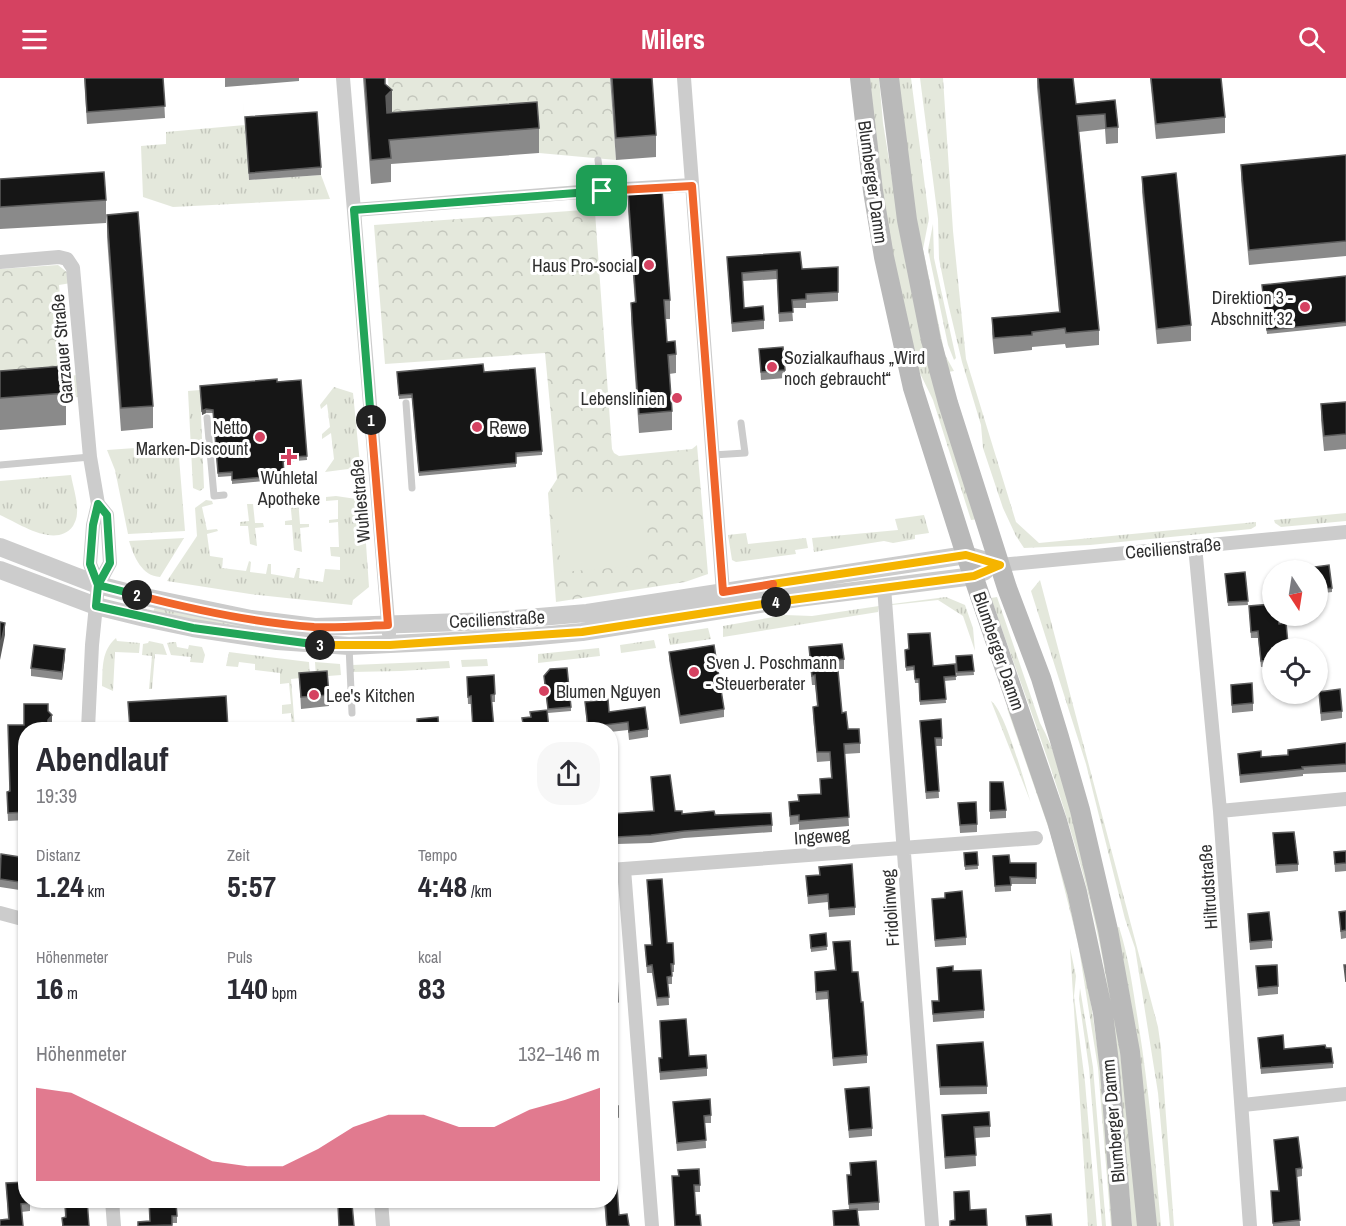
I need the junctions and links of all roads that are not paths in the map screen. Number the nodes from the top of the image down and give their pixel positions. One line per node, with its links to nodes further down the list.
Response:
1 (343, 78): 8 (street, Wuhlestraße)
2 (684, 78): 6 (street)
3 (860, 78): 21 (main road, Blumberger Damm)
4 (889, 78): 22 (main road, Blumberger Damm)
5 (598, 160): 7 (lane)
6 (692, 186): 7 (street); 13 (street)
7 (602, 191): 8 (street)
8 (354, 210): 29 (street, Wuhlestraße)
9 (0, 262): 14 (street, Garzauer Straße)
10 (406, 403): 16 (lane)
11 (207, 418): 17 (lane)
12 (741, 423): 13 (lane)
13 (713, 455): 27 (street)
14 (90, 458): 15 (lane); 25 (street, Garzauer Straße)
15 (0, 465)
16 (412, 488)
17 (224, 495)
18 (1346, 532): 19 (street, Cecilienstraße)
19 (1195, 546): 22 (street, Cecilienstraße); 35 (street, Hiltrudstraße)
20 (0, 547): 25 (street, Cecilienstraße)
21 (966, 555): 22 (street, Cecilienstraße); 24 (main road, Blumberger Damm); 27 (street, Cecilienstraße)
22 (1000, 565): 24 (street, Cecilienstraße); 51 (main road, Blumberger Damm)
23 (0, 570): 28 (street, Cecilienstraße)
24 (974, 576): 26 (street, Cecilienstraße); 50 (main road, Blumberger Damm)
25 (98, 585): 28 (street, Garzauer Straße); 29 (street, Cecilienstraße)
26 (884, 588): 30 (street, Cecilienstraße); 37 (street, Fridolinweg)
27 (723, 592): 29 (street, Cecilienstraße)
28 (96, 606): 31 (street, Cecilienstraße); 33 (street, Garzauer Straße)
29 (388, 625): 30 (street, Wuhlestraße)
30 (390, 645): 31 (street, Cecilienstraße)
31 (349, 646): 32 (lane)
32 (351, 713)
33 (88, 722)
34 (1346, 799): 35 (street)
35 (1220, 811): 43 (street, Hiltrudstraße)
36 (1036, 838): 37 (street, Ingeweg)
37 (903, 847): 38 (street, Ingeweg); 49 (street, Fridolinweg)
38 (618, 870)
39 (618, 880): 48 (street)
40 (0, 913): 41 (street)
41 (18, 918)
42 (1346, 1094): 43 (street)
43 (1243, 1105): 52 (street, Hiltrudstraße)
44 (113, 1208): 46 (street)
45 (382, 1208): 47 (street)
46 (114, 1226)
47 (384, 1226)
48 (651, 1226)
49 (932, 1226)
50 (1122, 1226)
51 (1148, 1226)
52 (1250, 1226)

